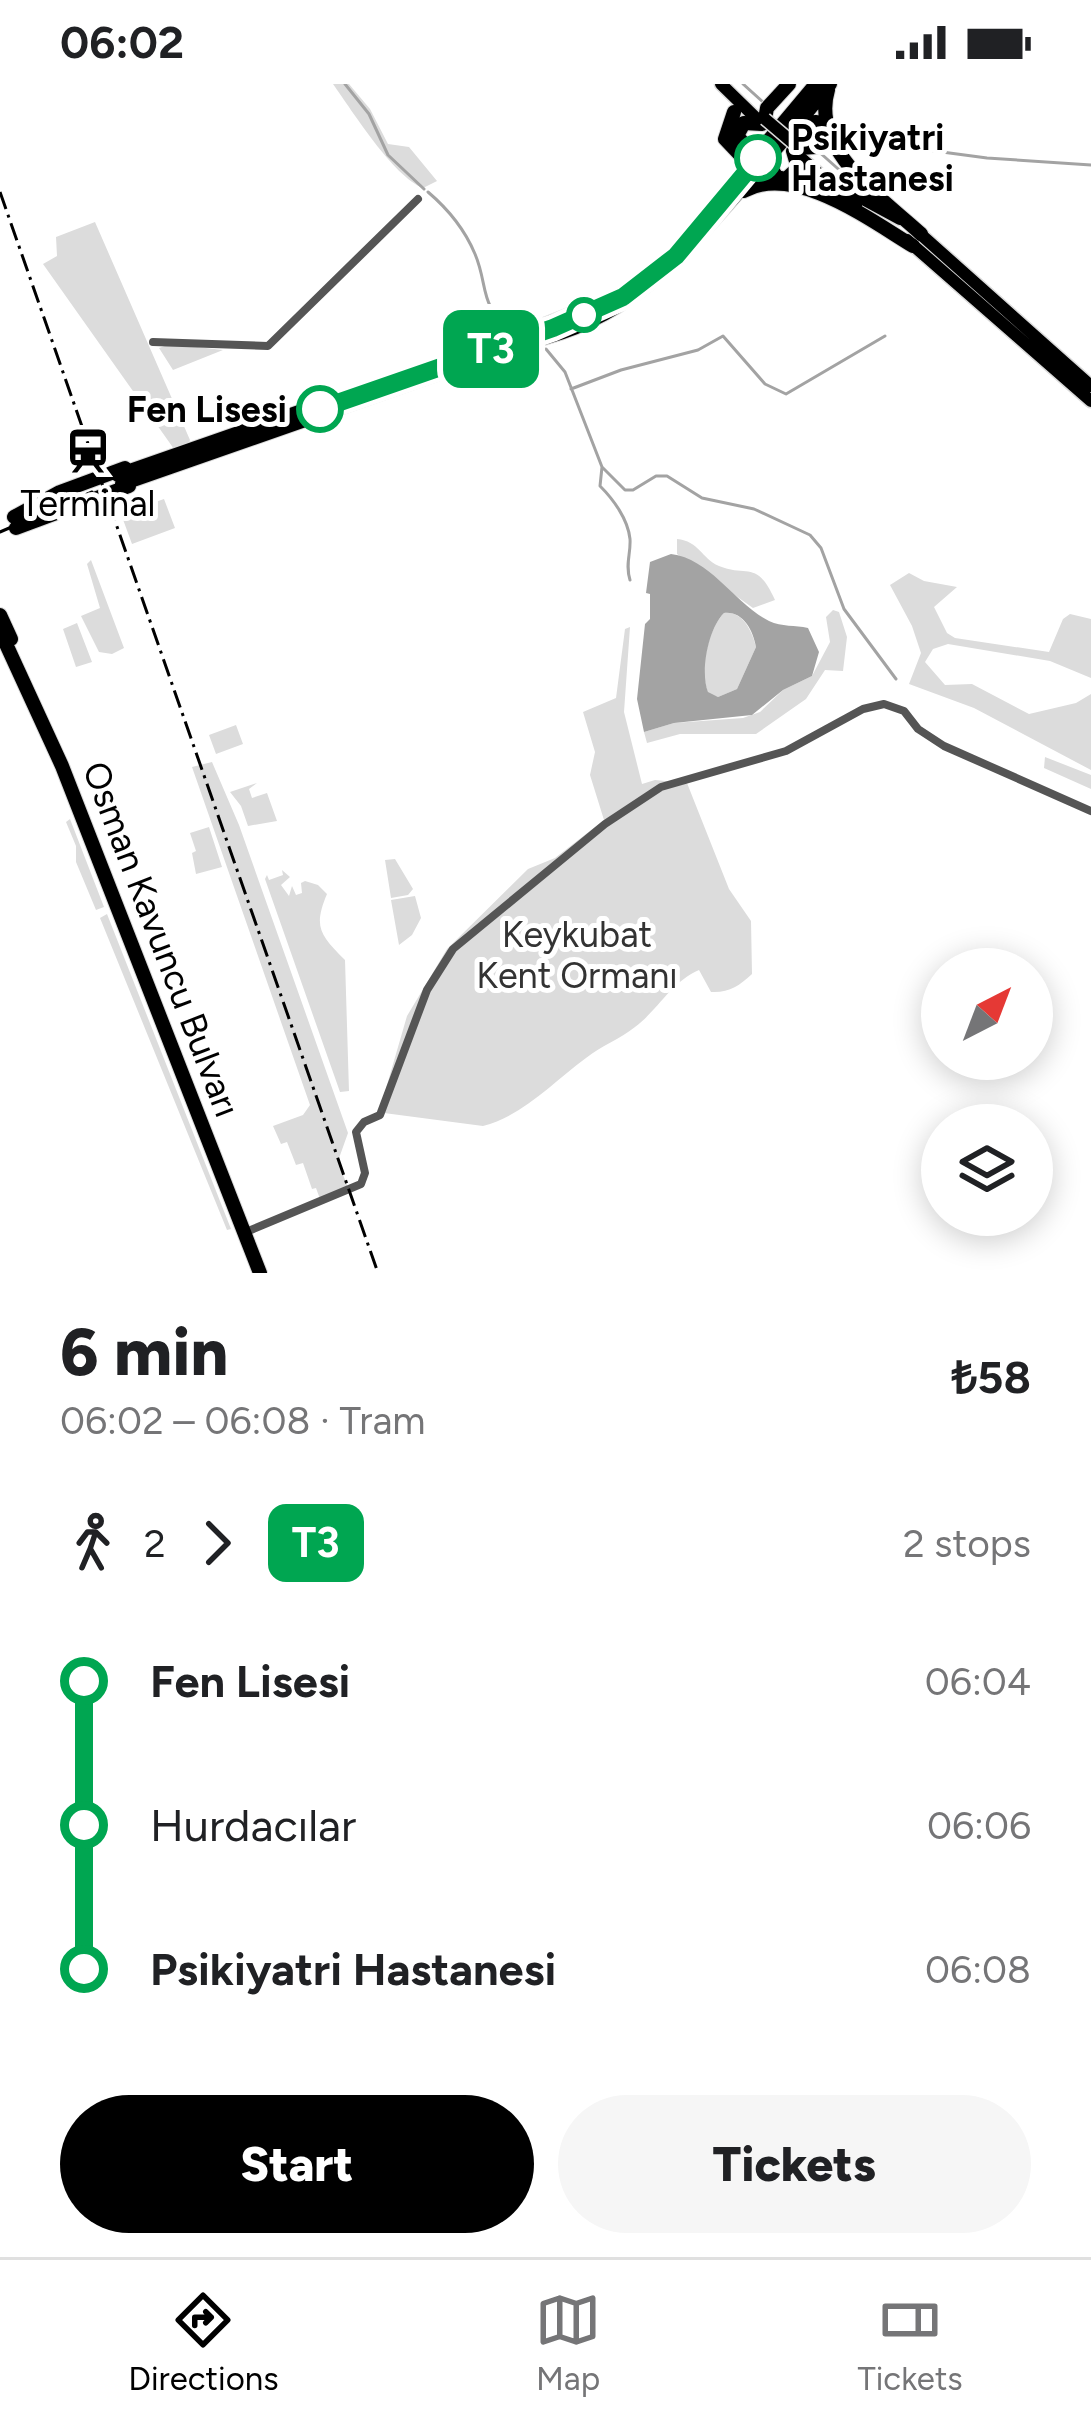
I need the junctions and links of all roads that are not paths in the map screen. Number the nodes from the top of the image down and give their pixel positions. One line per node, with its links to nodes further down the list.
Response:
1 (725, 84): 4 (main road)
2 (789, 84): 5 (highway)
3 (822, 84): 6 (highway); 11 (highway)
4 (740, 105): 5 (main road); 9 (highway)
5 (763, 121): 7 (highway); 8 (main road, bridge)
6 (792, 121): 7 (highway); 8 (highway)
7 (770, 148): 8 (highway); 9 (highway); 10 (highway)
8 (796, 150): 11 (main road)
9 (747, 160): 16 (highway)
10 (734, 197): 11 (highway); 16 (highway)
11 (917, 240): 14 (main road); 15 (main road)
12 (153, 342): 13 (street)
13 (253, 345): 13 (street)
14 (1091, 386)
15 (1091, 401)
16 (200, 452): 17 (highway)
17 (10, 523): 18 (highway)
18 (0, 536)
19 (0, 615): 23 (highway)
20 (0, 631): 23 (highway, Osman Kavuncu Bulvarı)
21 (0, 642): 23 (highway, Osman Kavuncu Bulvarı)
22 (0, 652): 23 (highway)
23 (35, 712): 25 (highway, Osman Kavuncu Bulvarı)
24 (1091, 811): 25 (street)
25 (240, 1233): 26 (highway, Osman Kavuncu Bulvarı)
26 (256, 1273)

